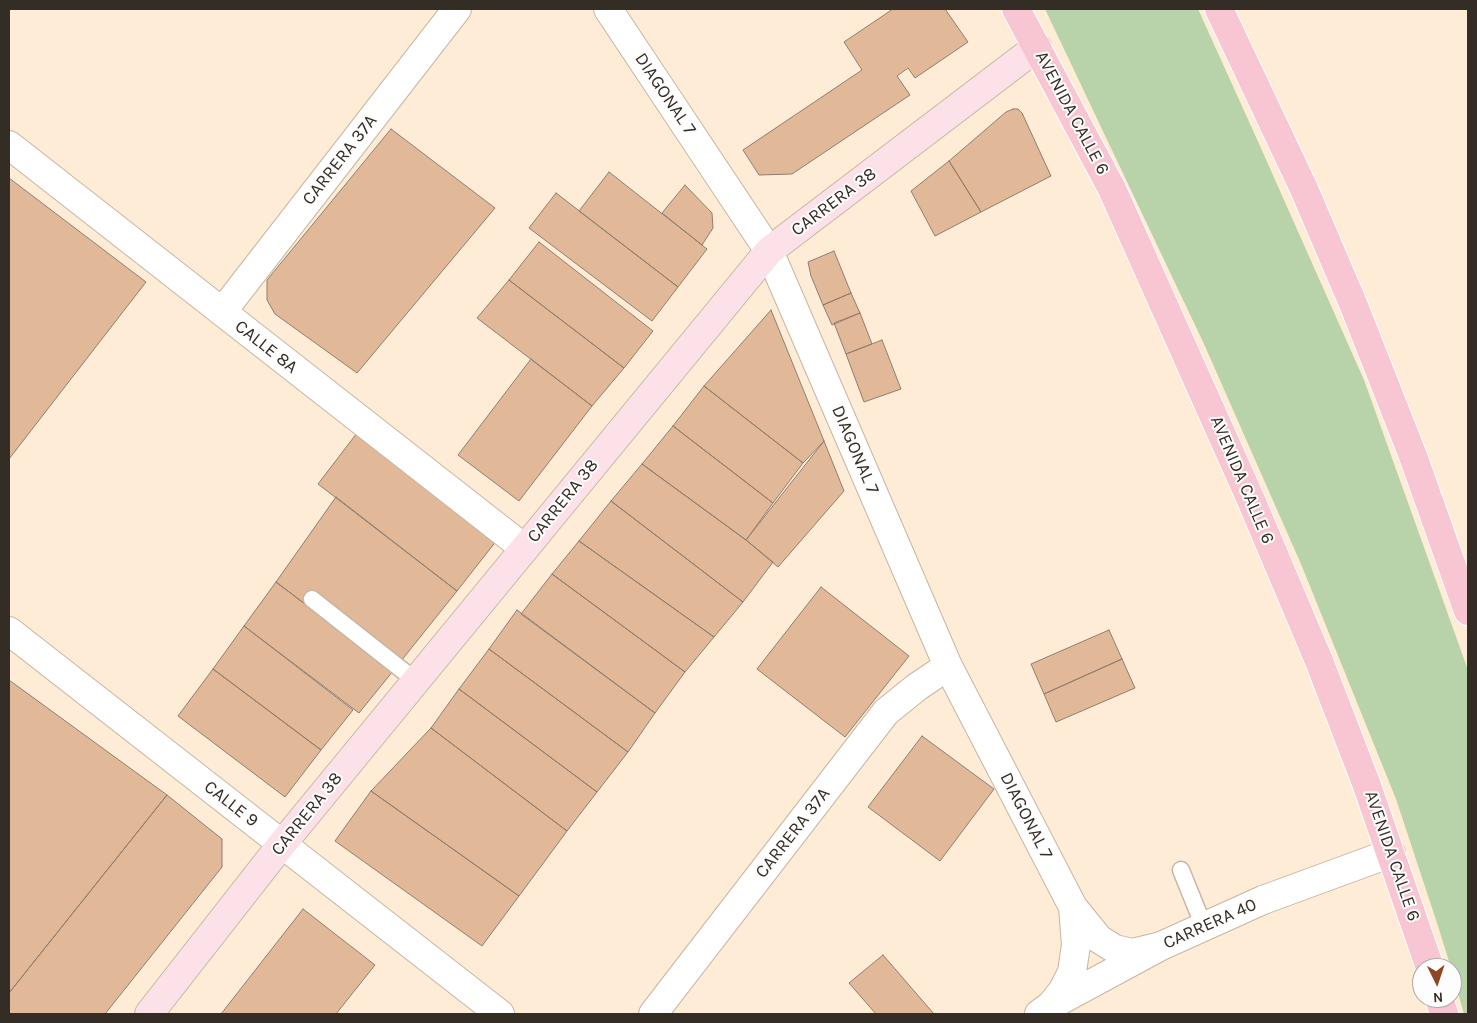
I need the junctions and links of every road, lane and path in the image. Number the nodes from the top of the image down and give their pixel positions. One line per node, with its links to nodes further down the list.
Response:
1 (457, 9): 8 (street, CARRERA 37A)
2 (608, 9): 7 (street, DIAGONAL 7)
3 (1016, 9): 5 (main road, AVENIDA CALLE 6)
4 (1219, 9): 11 (main road)
5 (1037, 47): 7 (street, CARRERA 38); 16 (main road, AVENIDA CALLE 6)
6 (9, 145): 8 (street, CALLE 8A)
7 (769, 251): 9 (street, CARRERA 38); 13 (street, DIAGONAL 7)
8 (222, 312): 9 (street, CALLE 8A)
9 (524, 548): 14 (street, CARRERA 38)
10 (312, 599): 14 (lane)
11 (1467, 602)
12 (9, 631): 15 (street, CALLE 9)
13 (948, 666): 18 (street, DIAGONAL 7); 25 (street, CARRERA 37A)
14 (416, 681): 15 (street, CARRERA 38)
15 (282, 844): 23 (street, CARRERA 38); 24 (street, CALLE 9)
16 (1391, 853): 19 (street, CARRERA 40); 21 (main road, AVENIDA CALLE 6)
17 (1181, 870): 19 (lane)
18 (1073, 907): 20 (street, DIAGONAL 7); 22 (street, DIAGONAL 7)
19 (1204, 926): 20 (street, CARRERA 40)
20 (1161, 946): 22 (street, CARRERA 40)
21 (1427, 958)
22 (1044, 1010)
23 (149, 1014)
24 (500, 1014)
25 (653, 1014)

